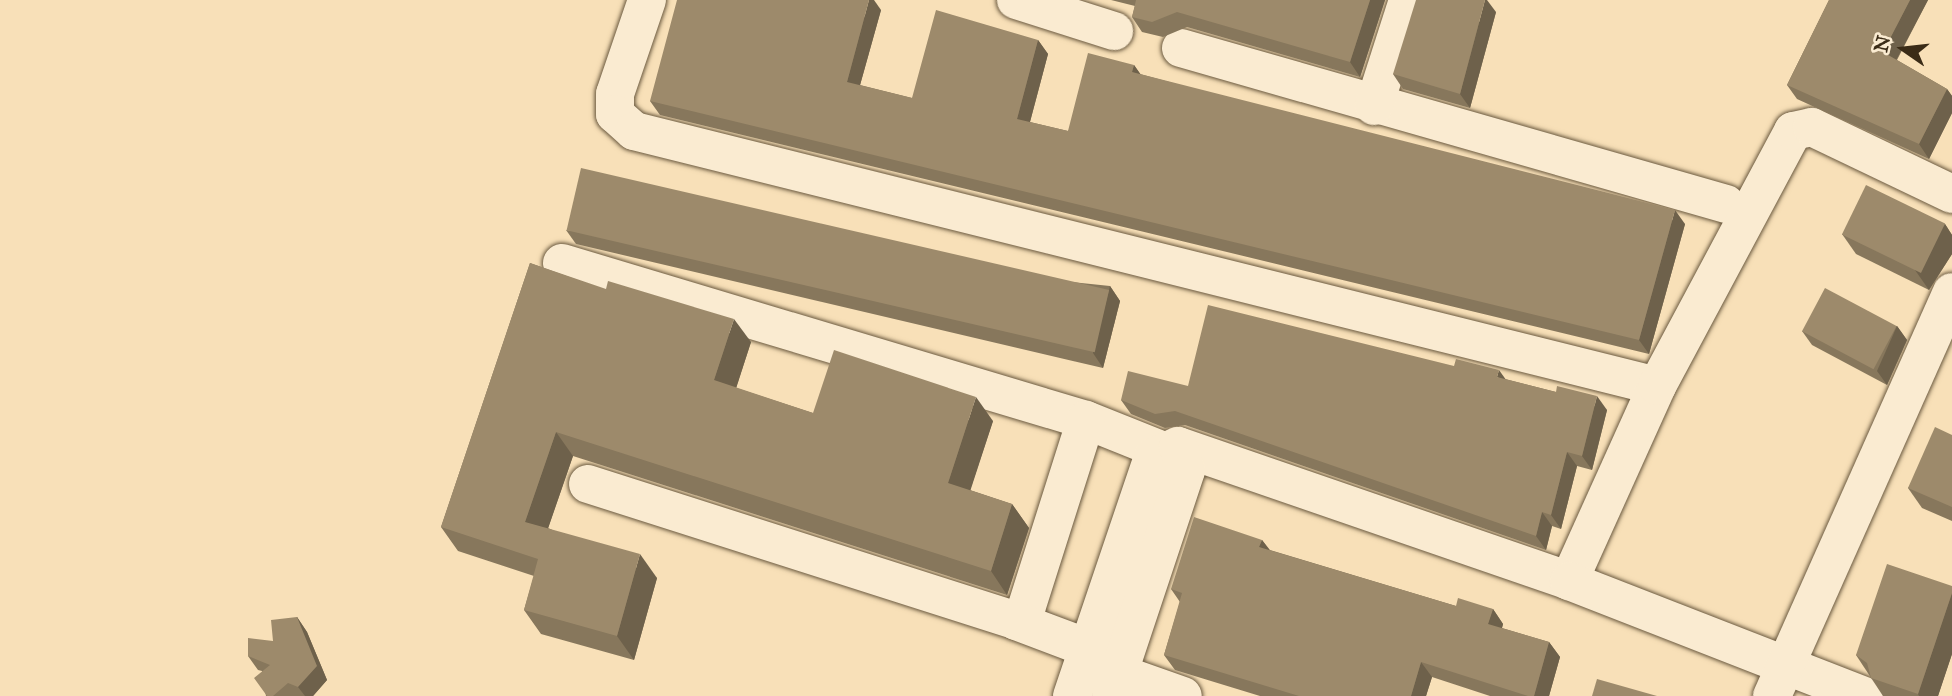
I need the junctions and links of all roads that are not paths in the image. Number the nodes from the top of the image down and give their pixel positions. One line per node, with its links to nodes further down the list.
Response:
1 (647, 0): 11 (street)
2 (1016, 0): 4 (street)
3 (1408, 0): 6 (street)
4 (1114, 31)
5 (1181, 48): 6 (street)
6 (1374, 106): 8 (street)
7 (1952, 194): 8 (street)
8 (1739, 210): 11 (street)
9 (562, 262): 12 (street)
10 (1952, 292): 18 (street)
11 (1657, 386): 15 (street)
12 (1086, 420): 13 (street); 16 (street)
13 (1166, 452): 15 (street); 17 (street)
14 (589, 484): 16 (street)
15 (1569, 581): 18 (street)
16 (1016, 621): 17 (street)
17 (1094, 675): 19 (street)
18 (1778, 680): 20 (street)
19 (1183, 696)
20 (1864, 696)

